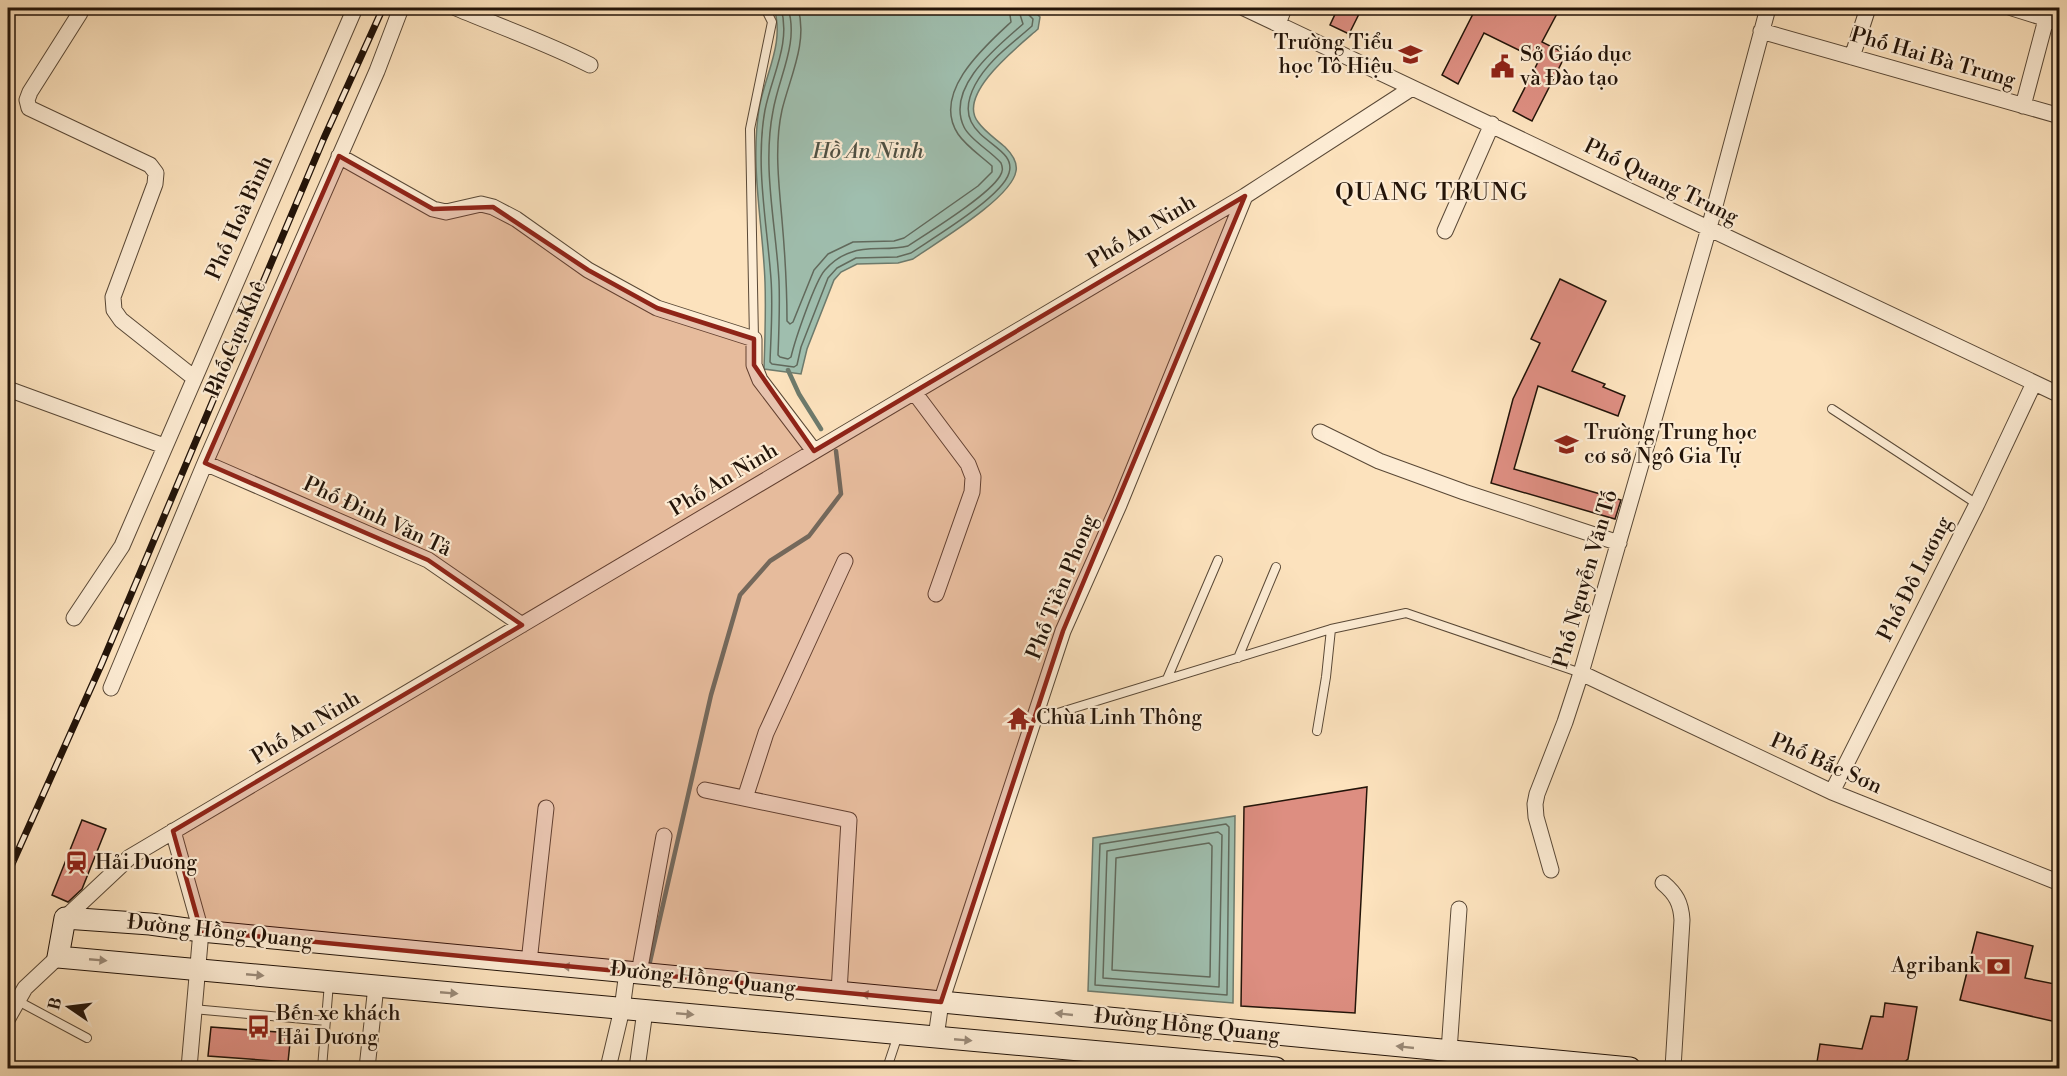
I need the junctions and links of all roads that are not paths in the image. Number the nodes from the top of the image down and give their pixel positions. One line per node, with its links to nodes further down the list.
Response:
1 (354, 8): 25 (street, Phố Hoà Bình)
2 (402, 8): 20 (street, Phố Cựu Khê)
3 (456, 8): 15 (street)
4 (765, 8): 24 (lane)
5 (1244, 8): 12 (street, Phố Quang Trung)
6 (1284, 8): 12 (street)
7 (1768, 8): 13 (street, Phố Nguyễn Văn Tố)
8 (1868, 8): 14 (street)
9 (2012, 8): 11 (street)
10 (80, 13): 25 (street)
11 (2052, 16): 17 (street)
12 (1278, 24): 16 (street, Phố Quang Trung)
13 (1761, 31): 14 (street, Phố Hai Bà Trưng); 22 (street, Phố Nguyễn Văn Tố)
14 (1852, 57): 17 (street, Phố Hai Bà Trưng)
15 (590, 65)
16 (1412, 88): 19 (street, Phố Quang Trung); 21 (street, Phố An Ninh)
17 (2022, 106): 18 (street, Phố Hai Bà Trưng)
18 (2060, 116)
19 (1492, 124): 22 (street, Phố Quang Trung); 23 (street)
20 (339, 156): 24 (street); 34 (street, Phố Cựu Khê)
21 (1245, 196): 28 (street, Phố An Ninh); 48 (street, Phố Tiền Phong)
22 (1709, 228): 26 (street, Phố Quang Trung); 36 (street, Phố Nguyễn Văn Tố)
23 (1445, 231)
24 (754, 339): 33 (street)
25 (193, 377): 32 (street, Phố Hoà Bình)
26 (2034, 383): 29 (street, Phố Quang Trung); 35 (street, Phố Đô Lương)
27 (8, 389): 32 (street)
28 (914, 392): 33 (street, Phố An Ninh); 40 (street)
29 (2060, 395)
30 (1832, 409): 35 (lane)
31 (1320, 432): 36 (street)
32 (164, 446): 41 (street, Phố Hoà Bình)
33 (814, 452): 42 (street, Phố An Ninh)
34 (205, 463): 42 (street, Phố Đinh Văn Tả); 47 (street, Phố Cựu Khê)
35 (1977, 504): 51 (street, Phố Đô Lương)
36 (1619, 543): 45 (street, Phố Nguyễn Văn Tố)
37 (1218, 560): 46 (lane)
38 (844, 561): 52 (street)
39 (1276, 567): 44 (lane)
40 (936, 594)
41 (74, 618)
42 (522, 625): 54 (street, Phố An Ninh)
43 (1331, 629): 44 (lane); 45 (lane); 49 (lane)
44 (1238, 658): 46 (lane)
45 (1581, 673): 51 (street, Phố Bắc Sơn); 56 (street, Phố Nguyễn Văn Tố)
46 (1167, 679): 48 (lane)
47 (111, 688)
48 (1035, 720): 70 (street, Phố Tiền Phong)
49 (1317, 731)
50 (705, 790): 52 (street)
51 (1832, 792): 58 (street, Phố Bắc Sơn)
52 (745, 798): 68 (street)
53 (546, 808): 63 (street)
54 (173, 831): 60 (street, Phố An Ninh); 61 (street)
55 (664, 836): 65 (street)
56 (1551, 870)
57 (1663, 883): 91 (street)
58 (2060, 883)
59 (1459, 909): 80 (street)
60 (65, 918): 61 (street, Đường Hồng Quang); 62 (street)
61 (201, 931): 63 (street, Đường Hồng Quang); 64 (street)
62 (58, 957): 64 (street, Đường Hồng Quang, one-way to 64); 69 (street)
63 (529, 962): 65 (street, Đường Hồng Quang, one-way to 63)
64 (196, 970): 66 (street, Đường Hồng Quang, one-way to 66); 72 (street)
65 (633, 972): 68 (street, Đường Hồng Quang); 71 (street)
66 (329, 982): 67 (street, Đường Hồng Quang); 75 (lane)
67 (376, 986): 71 (street, Đường Hồng Quang, one-way to 71); 85 (street)
68 (839, 992): 70 (street, Đường Hồng Quang, one-way to 68)
69 (18, 1001): 74 (street); 79 (lane)
70 (941, 1002): 76 (street, Đường Hồng Quang, one-way to 70); 78 (street, Phố Tiền Phong)
71 (622, 1009): 73 (street, Đường Hồng Quang); 86 (street)
72 (194, 1010): 75 (lane); 83 (street)
73 (645, 1011): 77 (street, Đường Hồng Quang, one-way to 77); 87 (street)
74 (8, 1018)
75 (326, 1021): 84 (lane)
76 (1153, 1023): 80 (street, Đường Hồng Quang, one-way to 76); 81 (street)
77 (899, 1034): 78 (street, Đường Hồng Quang); 88 (lane)
78 (936, 1037): 81 (street, Đường Hồng Quang, one-way to 81)
79 (87, 1038)
80 (1449, 1051): 82 (street, Đường Hồng Quang)
81 (1150, 1057): 89 (street, Đường Hồng Quang)
82 (1533, 1064): 90 (street, Đường Hồng Quang)
83 (189, 1068)
84 (322, 1068)
85 (367, 1068)
86 (608, 1068)
87 (637, 1068)
88 (887, 1068)
89 (1276, 1068)
90 (1630, 1068)
91 (1673, 1068)

